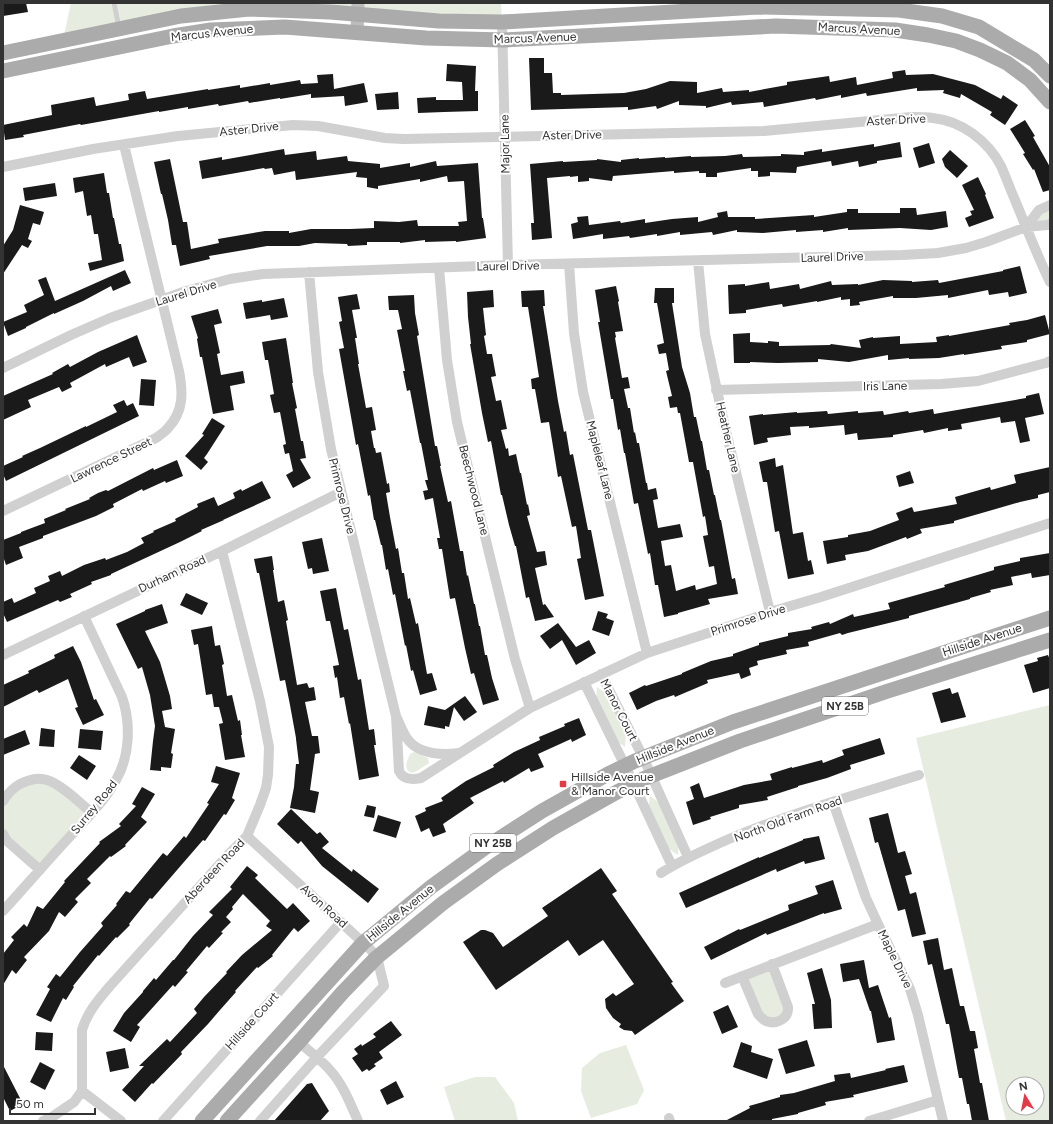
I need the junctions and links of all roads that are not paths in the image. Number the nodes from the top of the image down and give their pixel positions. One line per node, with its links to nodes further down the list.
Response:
1 (114, 3): 4 (lane)
2 (358, 9): 3 (main road, Marcus Avenue); 4 (main road, Marcus Avenue); 5 (street)
3 (502, 22): 6 (street, Major Lane); 9 (main road, Marcus Avenue)
4 (119, 29): 7 (main road, Marcus Avenue)
5 (357, 33): 6 (main road, Marcus Avenue); 8 (main road, Marcus Avenue)
6 (503, 40): 10 (main road, Marcus Avenue); 11 (street, Major Lane)
7 (3, 53)
8 (3, 71)
9 (1050, 76)
10 (1050, 102)
11 (505, 137): 12 (street, Aster Drive); 16 (street, Aster Drive); 19 (street, Major Lane)
12 (124, 145): 13 (street, Aster Drive); 23 (street, Lawrence Street)
13 (3, 167)
14 (1050, 205): 16 (street)
15 (1050, 224): 16 (street, Laurel Drive)
16 (1026, 227): 17 (street, Laurel Drive); 22 (street, Aster Drive)
17 (698, 261): 18 (street, Laurel Drive); 26 (street, Heather Lane)
18 (569, 264): 19 (street, Laurel Drive); 35 (street, Mapleleaf Lane)
19 (508, 266): 20 (street, Laurel Drive)
20 (439, 268): 21 (street, Laurel Drive); 39 (street, Beechwood Lane)
21 (309, 272): 23 (street, Laurel Drive); 27 (street, Primrose Drive)
22 (1050, 282)
23 (161, 300): 25 (street, Laurel Drive); 28 (street, Lawrence Street)
24 (1050, 361): 26 (street, Iris Lane)
25 (3, 368)
26 (716, 390): 31 (street, Heather Lane)
27 (341, 492): 30 (street, Durham Road); 40 (street, Primrose Drive)
28 (3, 511)
29 (1050, 523): 31 (street, Primrose Drive)
30 (222, 551): 32 (street, Durham Road); 49 (street, Aberdeen Road)
31 (770, 612): 35 (street, Primrose Drive)
32 (84, 616): 36 (street, Durham Road); 47 (street, Surrey Road)
33 (1050, 618): 42 (main road, Hillside Avenue / NY 25B)
34 (1050, 640): 42 (main road, Hillside Avenue / NY 25B)
35 (647, 653): 37 (street, Primrose Drive)
36 (3, 654)
37 (601, 674): 38 (street, Primrose Drive); 42 (street, Manor Court)
38 (584, 682): 39 (street, Primrose Drive); 43 (street, Manor Court)
39 (530, 708): 41 (street, Primrose Drive)
40 (396, 716): 41 (street, Primrose Drive); 41 (street, Primrose Drive)
41 (461, 753)
42 (647, 767): 43 (main road, Hillside Avenue / NY 25B); 43 (main road, Hillside Avenue / NY 25B); 50 (street, Manor Court)
43 (629, 775): 51 (street, Manor Court); 57 (main road, Hillside Avenue / NY 25B); 58 (main road, Hillside Avenue / NY 25B)
44 (919, 775): 46 (street, North Old Farm Road)
45 (3, 801): 47 (street)
46 (833, 802): 50 (street, North Old Farm Road); 56 (street, Maple Drive)
47 (92, 813): 52 (street, Surrey Road)
48 (3, 834): 52 (street)
49 (247, 836): 55 (street, Avon Road); 64 (street, Aberdeen Road)
50 (688, 857): 51 (street, North Old Farm Road)
51 (672, 866): 53 (street, North Old Farm Road)
52 (40, 870): 54 (street, Surrey Road)
53 (661, 873)
54 (3, 912)
55 (341, 922): 57 (street, Avon Road); 68 (street, Hillside Court)
56 (878, 924): 59 (street); 65 (street, Maple Drive)
57 (364, 943): 58 (street, Avon Road); 69 (main road, Hillside Avenue / NY 25B)
58 (377, 957): 62 (main road, Hillside Avenue / NY 25B); 63 (street, Avon Road)
59 (772, 964): 60 (street); 60 (street)
60 (742, 976): 61 (street)
61 (725, 983)
62 (299, 1042): 63 (street); 70 (main road, Hillside Avenue / NY 25B)
63 (317, 1057): 71 (street); 72 (street)
64 (82, 1091): 66 (street); 67 (street)
65 (938, 1100): 73 (street); 74 (street, Maple Drive)
66 (43, 1121)
67 (120, 1121)
68 (163, 1121)
69 (202, 1121)
70 (227, 1121)
71 (260, 1121)
72 (358, 1121)
73 (869, 1121)
74 (943, 1121)

